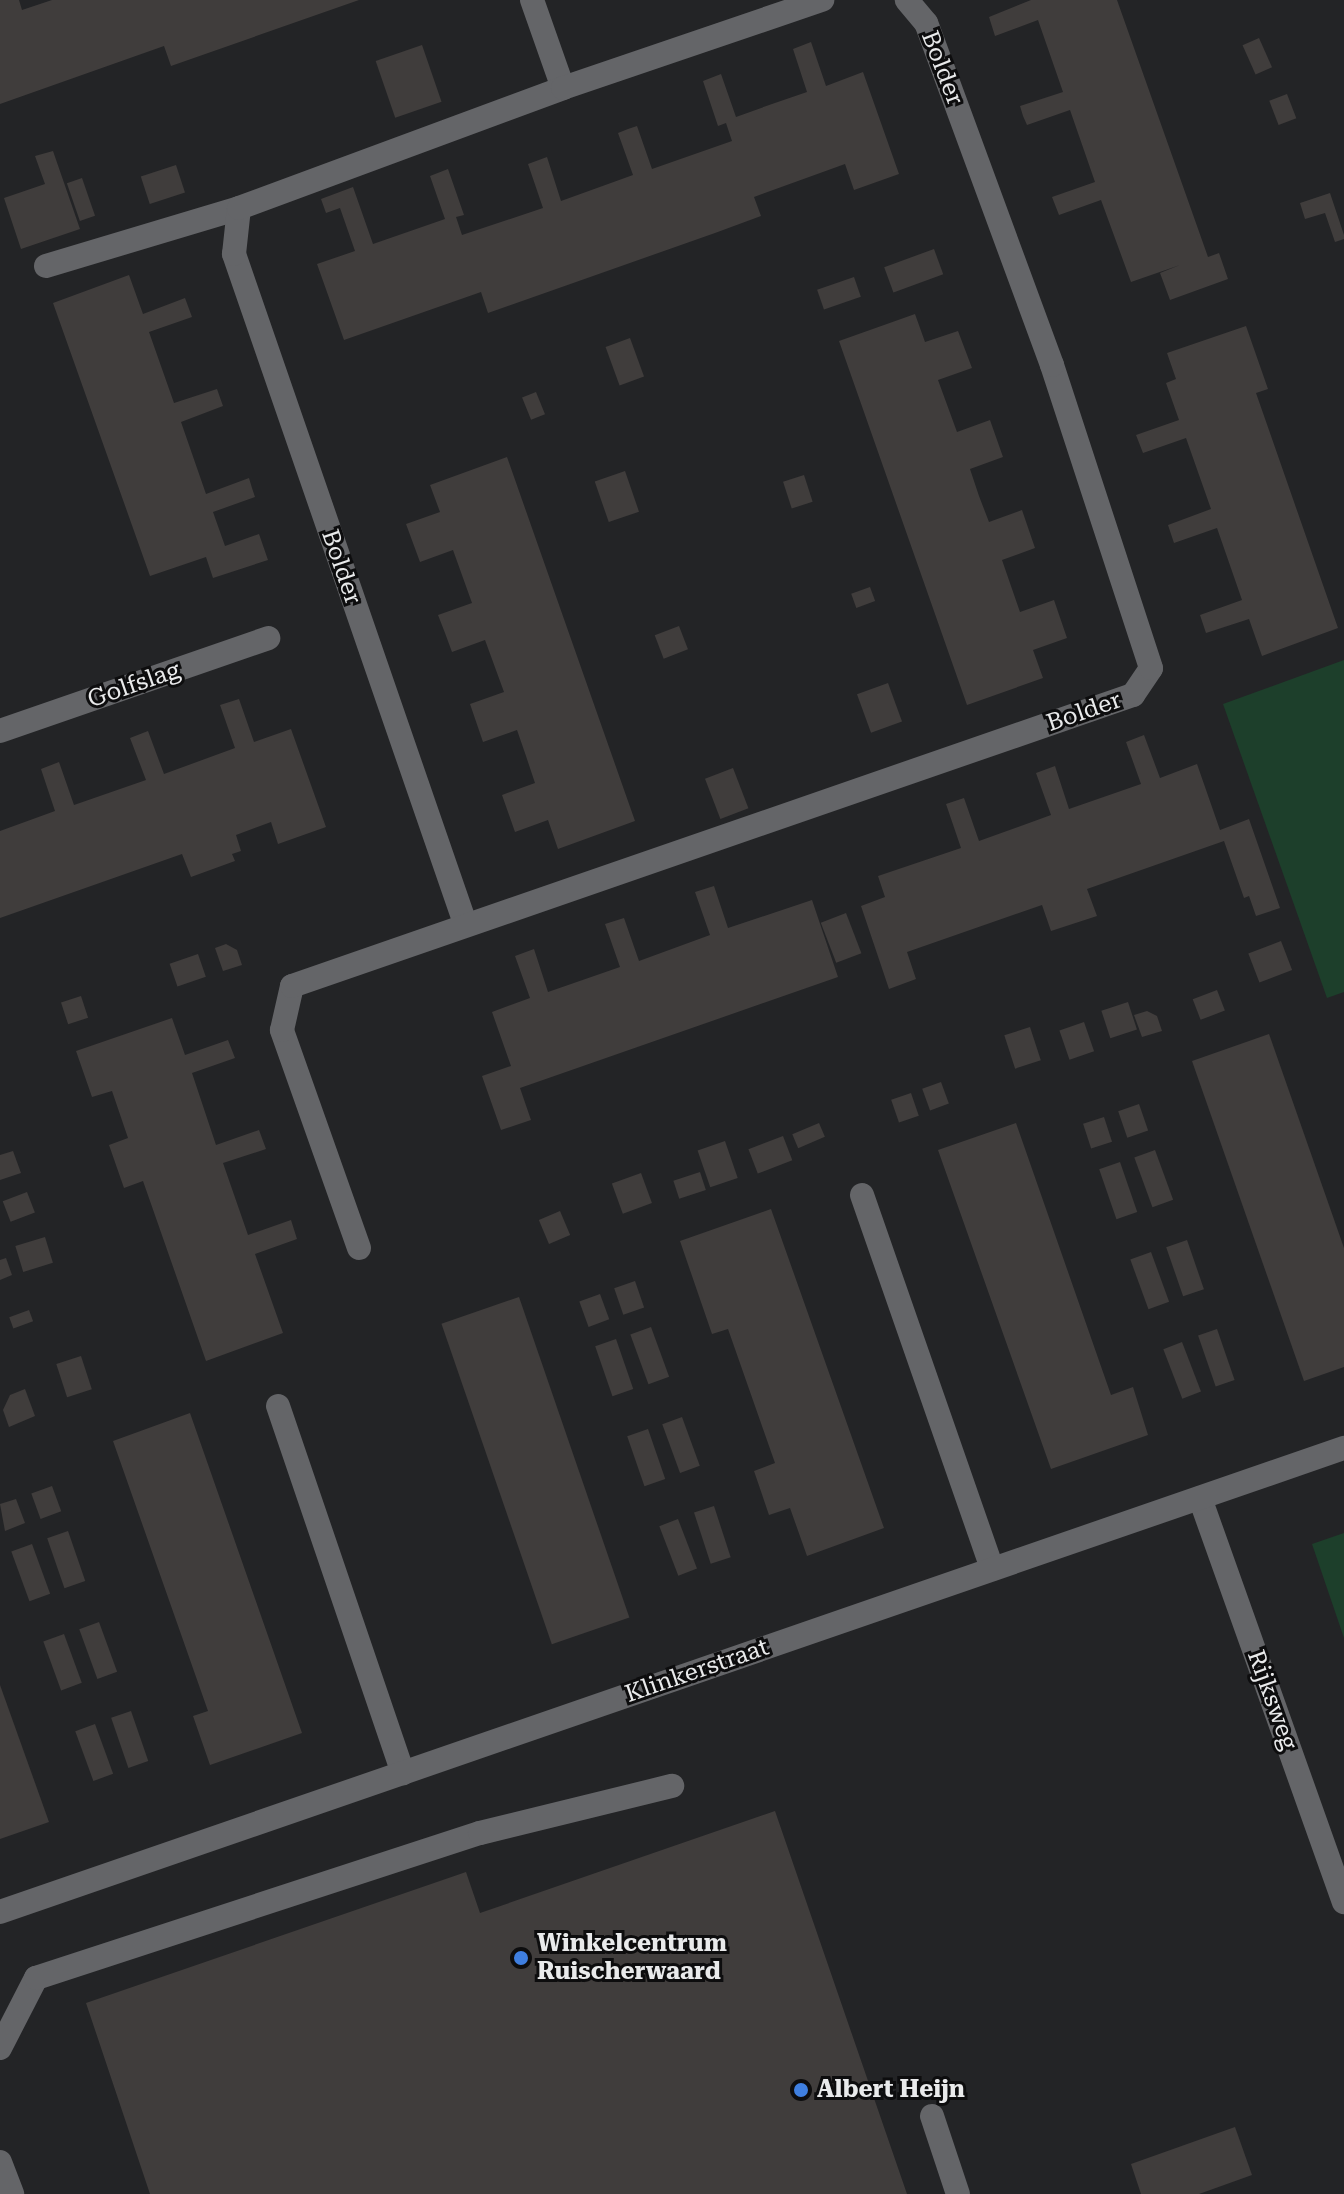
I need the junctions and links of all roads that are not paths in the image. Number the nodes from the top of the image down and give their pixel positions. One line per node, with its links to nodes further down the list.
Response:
1 (532, 0): 4 (street)
2 (822, 0): 4 (street)
3 (907, 0): 9 (street, Bolder)
4 (563, 88): 5 (street)
5 (239, 208): 6 (street); 9 (street, Bolder)
6 (46, 266)
7 (268, 638): 8 (street, Golfslag)
8 (0, 731)
9 (465, 923): 11 (street, Bolder)
10 (862, 1195): 15 (street)
11 (359, 1248)
12 (278, 1406): 16 (street)
13 (1344, 1448): 14 (street, Klinkerstraat)
14 (1200, 1498): 15 (street, Klinkerstraat); 18 (street, Rijksweg)
15 (992, 1569): 16 (street, Klinkerstraat)
16 (403, 1773): 19 (street, Klinkerstraat)
17 (672, 1786): 20 (street)
18 (1344, 1902)
19 (0, 1912)
20 (0, 2048)
21 (932, 2116): 24 (street)
22 (0, 2162): 23 (street)
23 (12, 2194)
24 (958, 2194)

